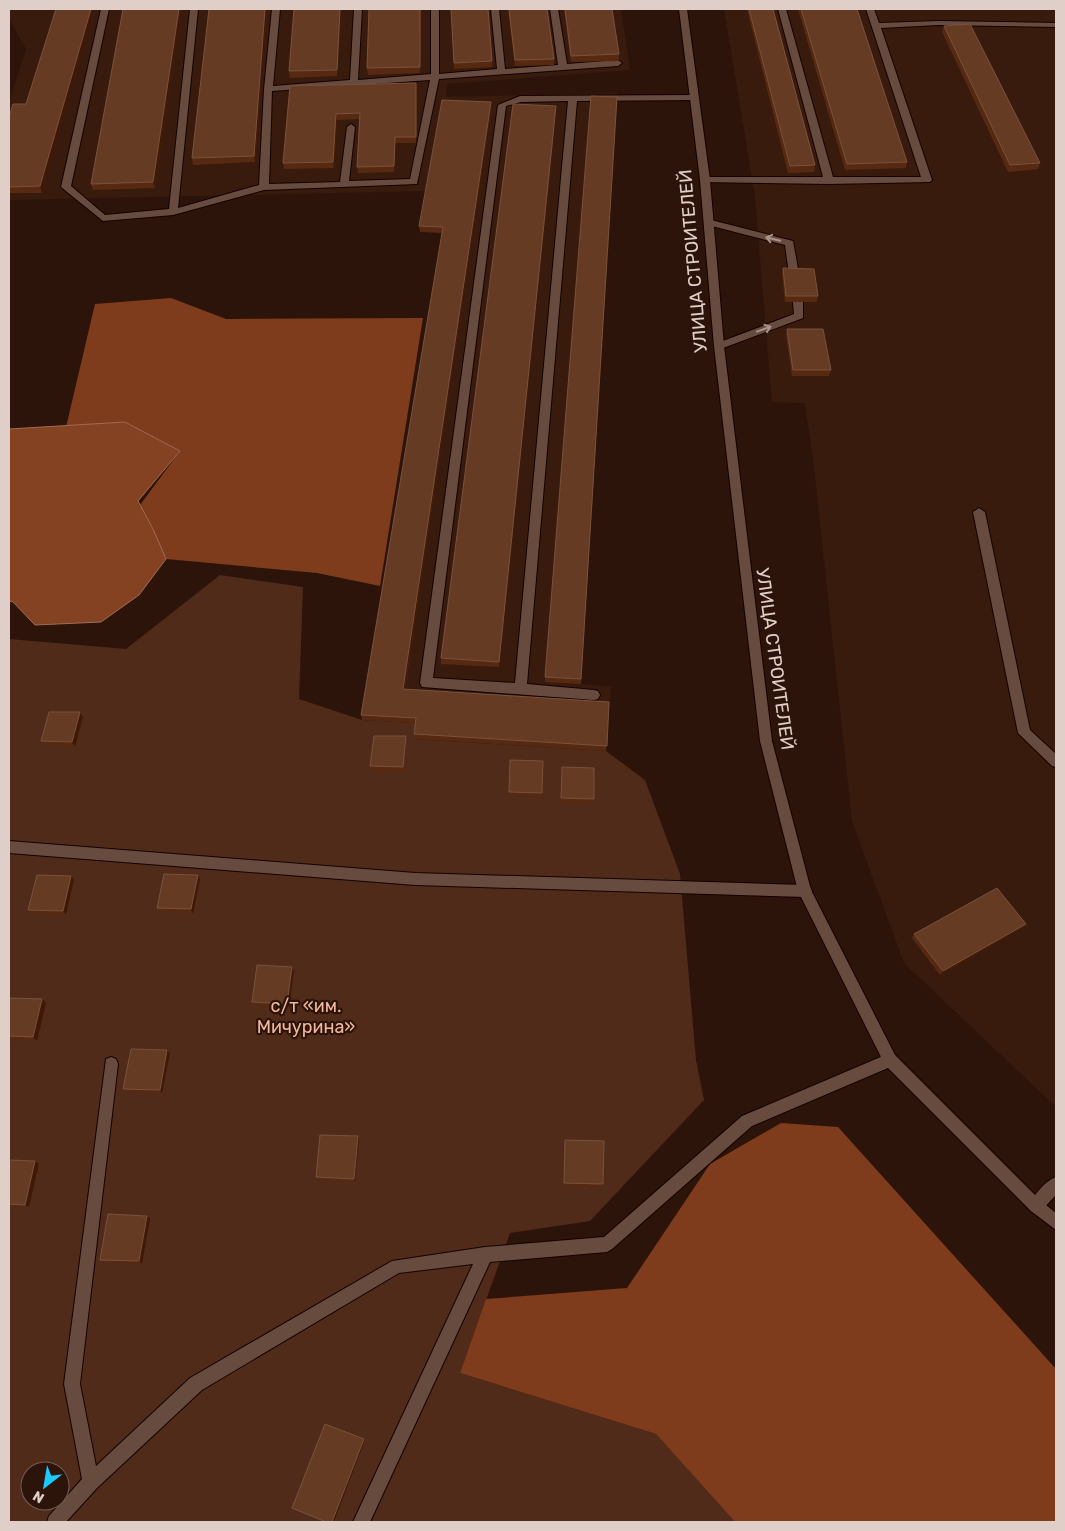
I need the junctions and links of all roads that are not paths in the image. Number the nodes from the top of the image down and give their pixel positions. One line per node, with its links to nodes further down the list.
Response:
1 (105, 9): 26 (main road)
2 (194, 9): 26 (main road)
3 (276, 9): 18 (main road)
4 (358, 9): 17 (main road)
5 (435, 9): 16 (main road)
6 (495, 9): 15 (main road)
7 (554, 9): 14 (main road)
8 (683, 9): 20 (main road, УЛИЦА СТРОИТЕЛЕЙ)
9 (782, 9): 23 (main road)
10 (870, 9): 12 (main road)
11 (1056, 25): 12 (main road)
12 (876, 26): 23 (main road)
13 (618, 63): 14 (main road)
14 (563, 67): 15 (main road)
15 (500, 71): 16 (main road)
16 (435, 76): 17 (main road); 24 (main road)
17 (354, 82): 18 (main road)
18 (268, 88): 25 (main road)
19 (573, 98): 20 (main road); 32 (main road); 32 (main road)
20 (693, 98): 22 (main road, УЛИЦА СТРОИТЕЛЕЙ)
21 (351, 127): 24 (main road)
22 (705, 180): 23 (main road); 27 (main road, УЛИЦА СТРОИТЕЛЕЙ)
23 (829, 181)
24 (344, 185): 25 (main road)
25 (264, 187): 26 (main road)
26 (173, 212)
27 (707, 222): 28 (main road, one-way to 27); 30 (main road, УЛИЦА СТРОИТЕЛЕЙ)
28 (794, 274)
29 (798, 302): 30 (main road, one-way to 29)
30 (719, 346): 36 (main road, УЛИЦА СТРОИТЕЛЕЙ)
31 (979, 512): 34 (main road)
32 (521, 688): 33 (main road)
33 (594, 695)
34 (1056, 762)
35 (9, 847): 36 (main road)
36 (805, 891): 37 (main road, УЛИЦА СТРОИТЕЛЕЙ)
37 (890, 1060): 40 (main road, УЛИЦА СТРОИТЕЛЕЙ); 42 (main road)
38 (110, 1064): 43 (main road)
39 (1056, 1184): 40 (main road)
40 (1036, 1206): 41 (main road, УЛИЦА СТРОИТЕЛЕЙ)
41 (1056, 1222)
42 (485, 1255): 43 (main road); 45 (main road)
43 (91, 1482): 44 (main road)
44 (54, 1522)
45 (362, 1522)

